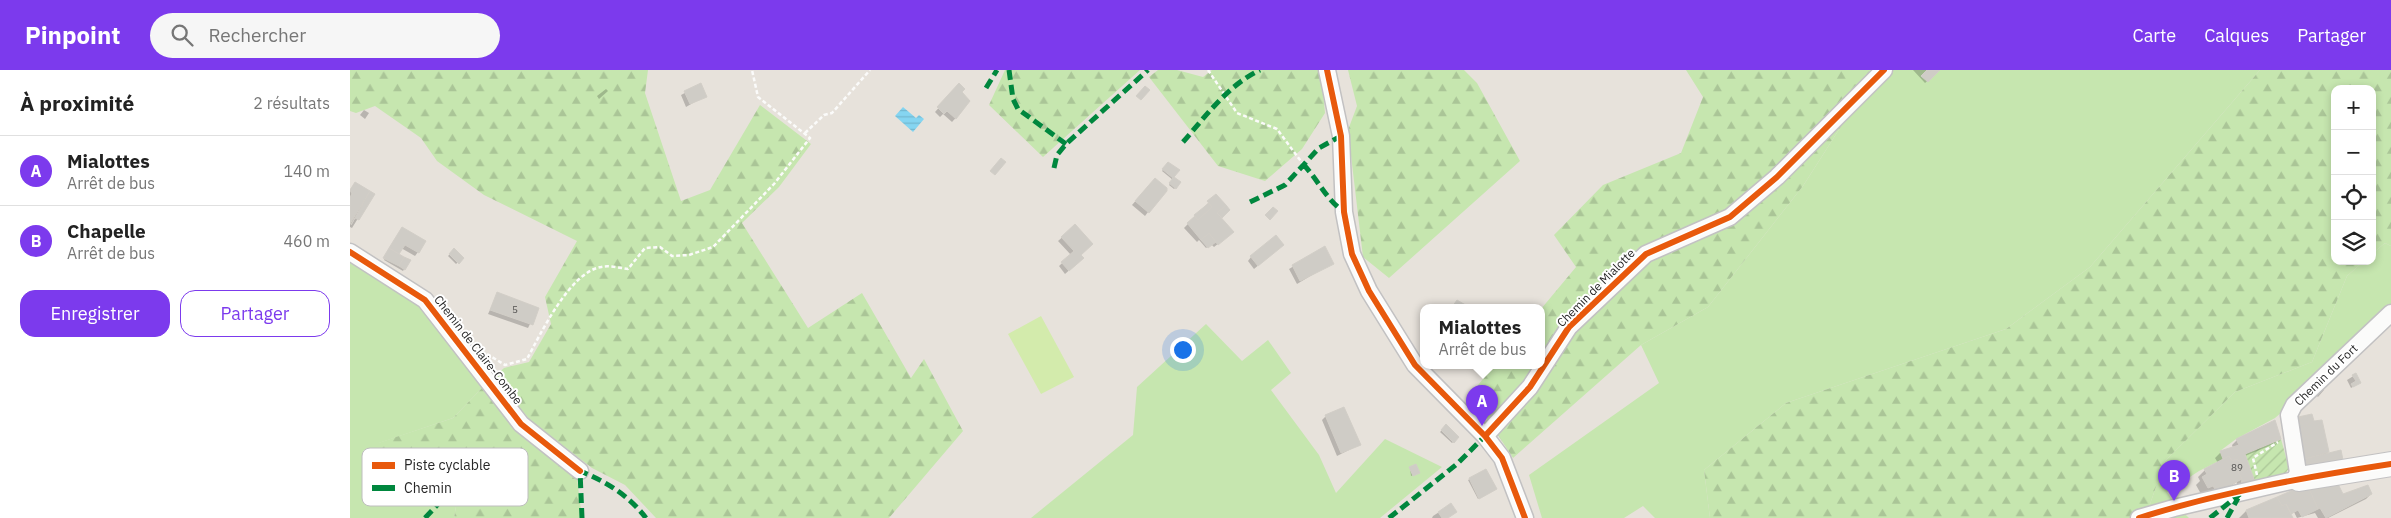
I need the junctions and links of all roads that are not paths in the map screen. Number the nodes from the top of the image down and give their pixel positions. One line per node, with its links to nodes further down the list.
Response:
1 (1327, 70): 7 (street)
2 (1884, 70): 5 (street, Chemin de Mialotte)
3 (350, 252): 9 (street, Chemin de Claire-Combe)
4 (2391, 313): 10 (street, Chemin du Fort)
5 (1545, 364)
6 (1542, 369): 7 (street, Chemin de Mialotte)
7 (1486, 436): 11 (street)
8 (2391, 464): 10 (street)
9 (580, 471)
10 (2299, 479): 12 (street)
11 (1525, 518)
12 (2139, 518)

